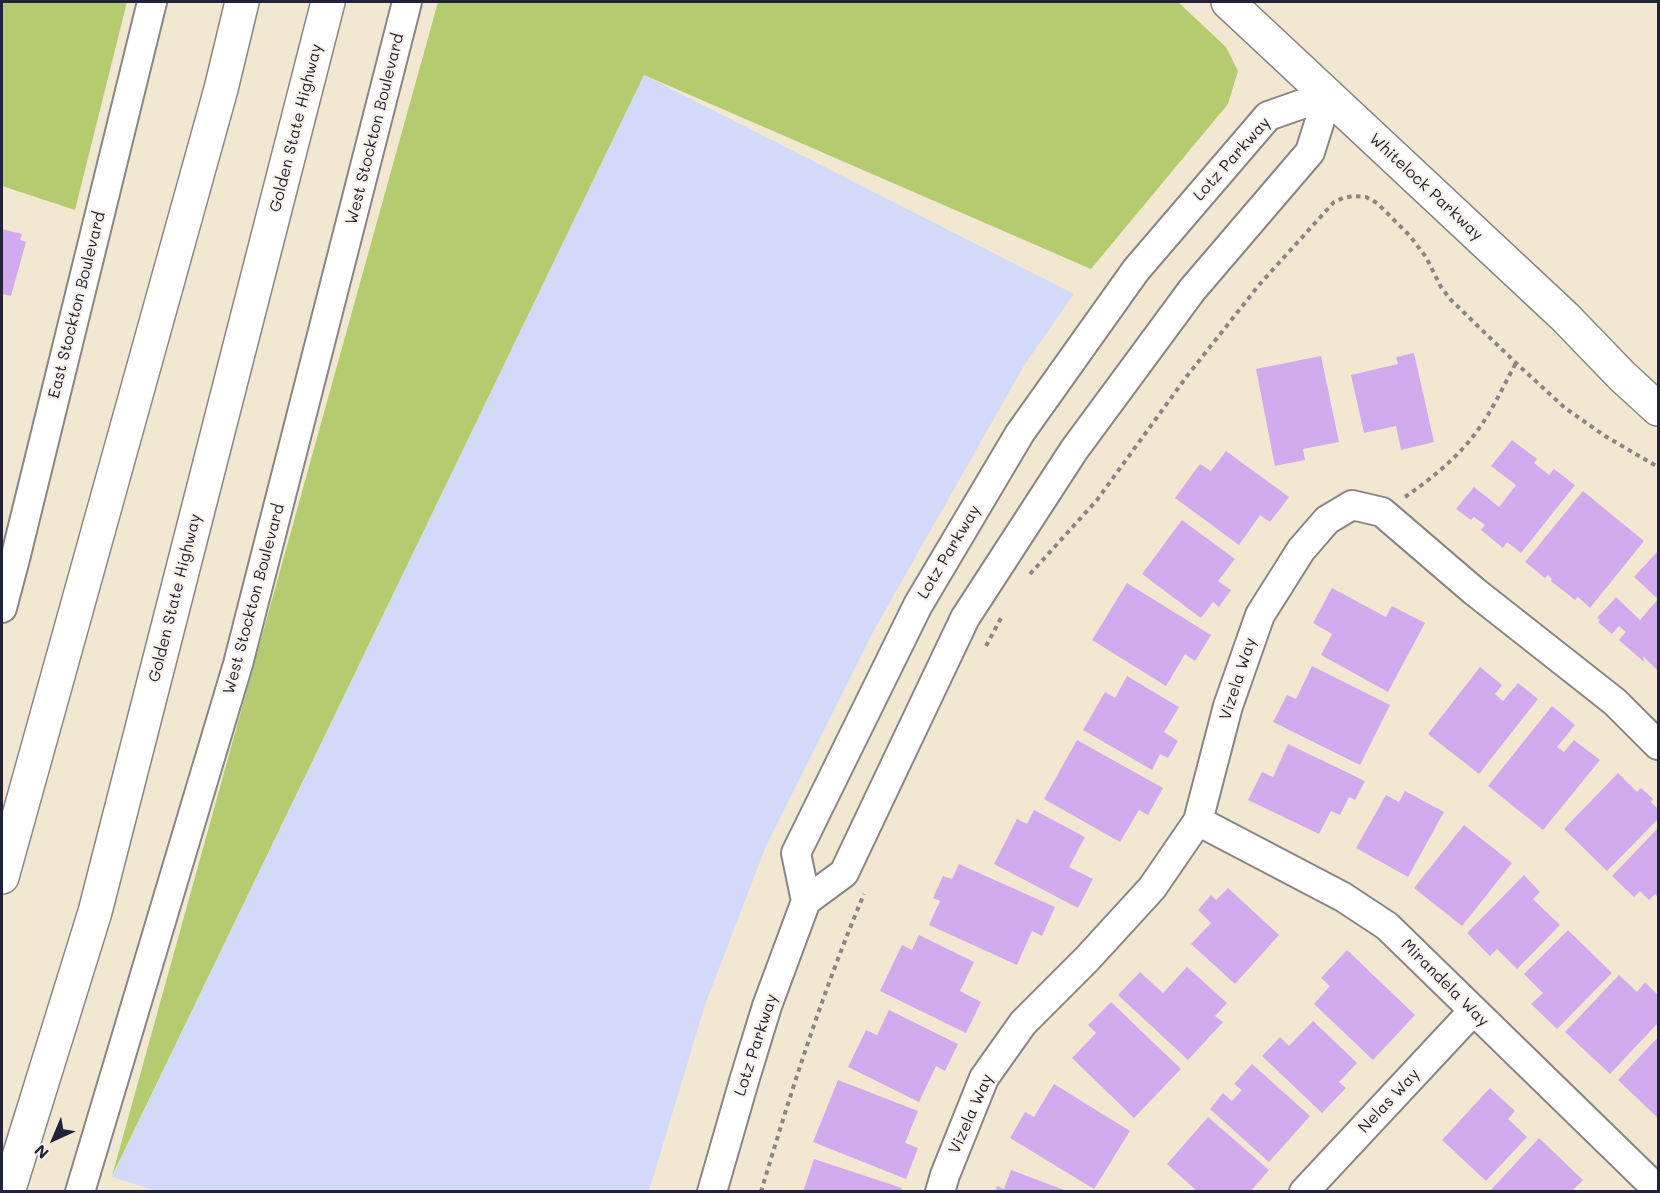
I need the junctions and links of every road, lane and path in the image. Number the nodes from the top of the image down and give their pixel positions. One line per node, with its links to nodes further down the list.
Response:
1 (152, 2): 14 (street, East Stockton Boulevard)
2 (242, 2): 19 (main road)
3 (328, 2): 24 (main road, Golden State Highway)
4 (407, 2): 25 (street, West Stockton Boulevard)
5 (1228, 2): 6 (main road, Whitelock Parkway)
6 (1328, 95): 8 (main road, Whitelock Parkway); 21 (street); 21 (street, Lotz Parkway)
7 (1516, 363): 11 (path); 12 (path); 13 (path)
8 (1622, 376): 9 (main road, Whitelock Parkway); 10 (main road, Whitelock Parkway)
9 (1659, 399)
10 (1659, 409)
11 (1659, 467)
12 (1382, 512): 17 (street, Vizela Way); 18 (street, Vizela Way)
13 (1024, 581)
14 (2, 608)
15 (1005, 612): 16 (path)
16 (982, 651)
17 (1659, 745)
18 (1198, 821): 22 (street, Mirandela Way); 28 (street, Vizela Way)
19 (2, 877)
20 (867, 888): 27 (path)
21 (806, 901): 26 (street, Lotz Parkway)
22 (1473, 1011): 23 (street, Mirandela Way); 29 (street, Nelas Way)
23 (1659, 1190)
24 (8, 1191)
25 (80, 1191)
26 (712, 1191)
27 (761, 1191)
28 (940, 1191)
29 (1304, 1191)

